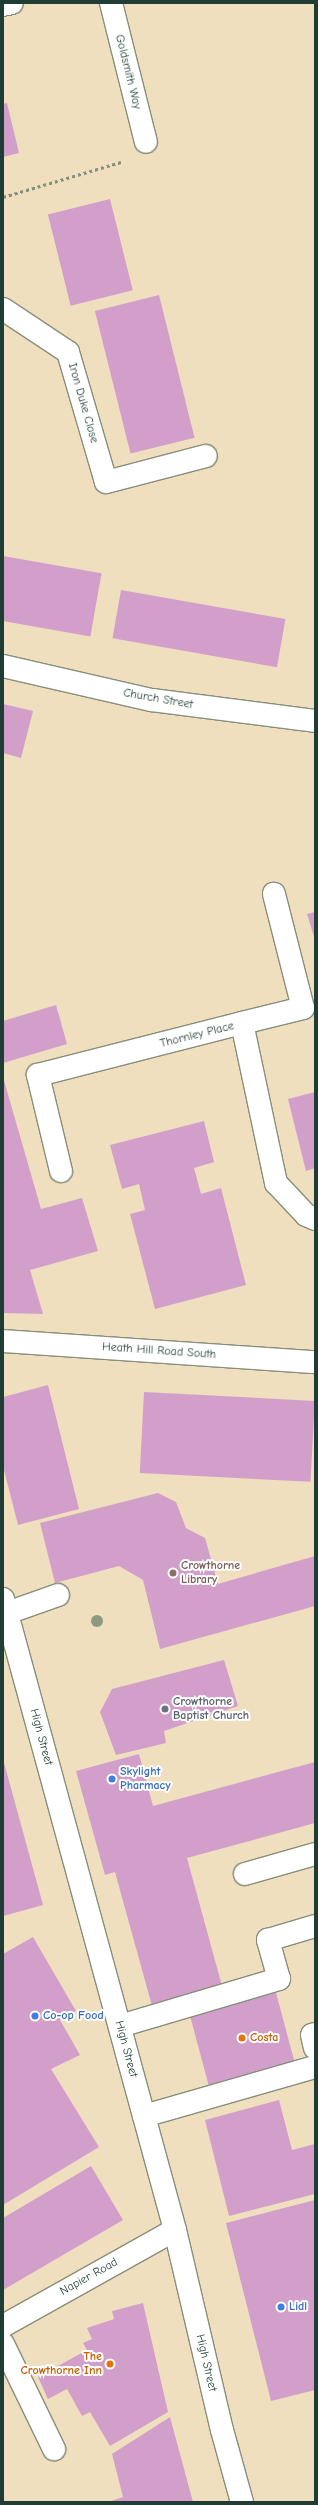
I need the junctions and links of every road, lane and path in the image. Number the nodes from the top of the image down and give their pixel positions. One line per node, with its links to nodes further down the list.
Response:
1 (12, 3): 3 (street)
2 (111, 3): 4 (street, Goldsmith Way)
3 (3, 5)
4 (146, 142): 5 (path)
5 (3, 197)
6 (3, 309): 7 (street, Iron Duke Close)
7 (206, 456)
8 (3, 666): 9 (street, Church Street)
9 (315, 721)
10 (274, 894): 11 (street)
11 (242, 1024): 12 (street, Thornley Place); 13 (street, Thornley Place)
12 (61, 1171)
13 (315, 1219)
14 (3, 1341): 15 (street, Heath Hill Road South)
15 (315, 1362)
16 (58, 1596): 17 (street)
17 (4, 1609): 21 (street, High Street)
18 (315, 1854): 19 (street)
19 (245, 1874)
20 (315, 1926): 21 (street)
21 (120, 2026): 25 (street, High Street)
22 (315, 2034): 23 (street)
23 (315, 2048)
24 (315, 2067): 25 (street)
25 (144, 2116): 26 (street, High Street)
26 (175, 2230): 27 (street, Napier Road); 30 (street, High Street)
27 (3, 2326)
28 (3, 2344): 29 (street)
29 (54, 2449)
30 (242, 2502)

